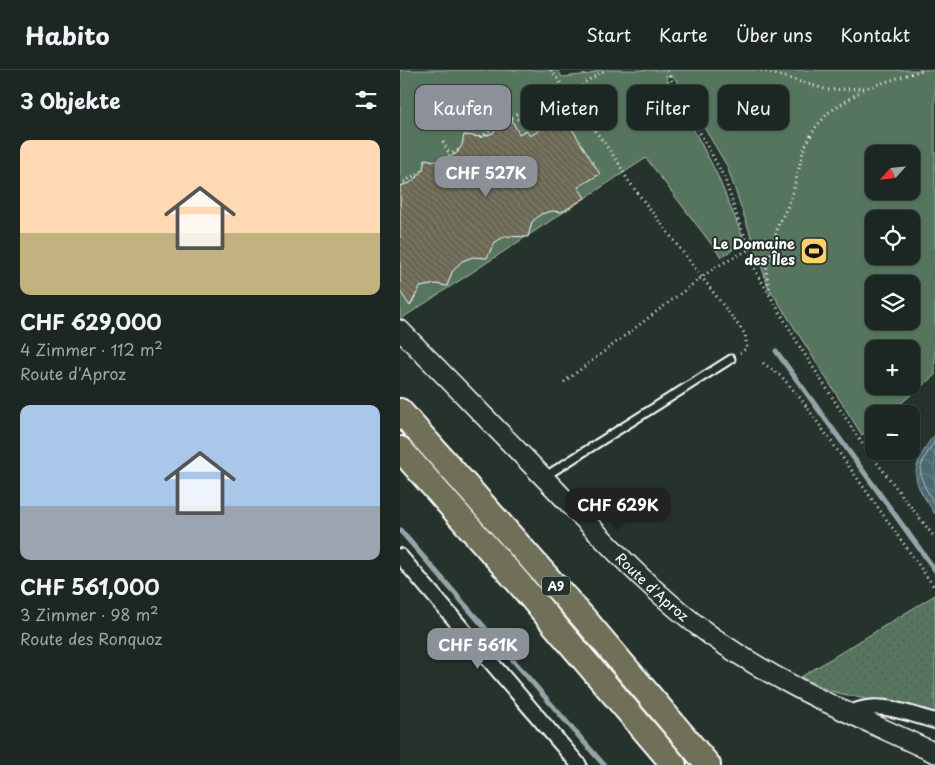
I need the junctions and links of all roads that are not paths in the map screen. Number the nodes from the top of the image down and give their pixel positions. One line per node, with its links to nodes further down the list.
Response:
1 (400, 330): 5 (street, Route d'Aproz)
2 (731, 359): 5 (lane)
3 (400, 411): 9 (highway, A9)
4 (400, 449): 12 (highway, A9)
5 (543, 477): 7 (street, Route d'Aproz)
6 (400, 556): 11 (street)
7 (851, 713): 8 (street); 10 (street, Route d'Aproz)
8 (935, 721)
9 (681, 732): 13 (highway, A9); 14 (highway)
10 (935, 753)
11 (578, 765)
12 (674, 765)
13 (708, 765)
14 (713, 765)

